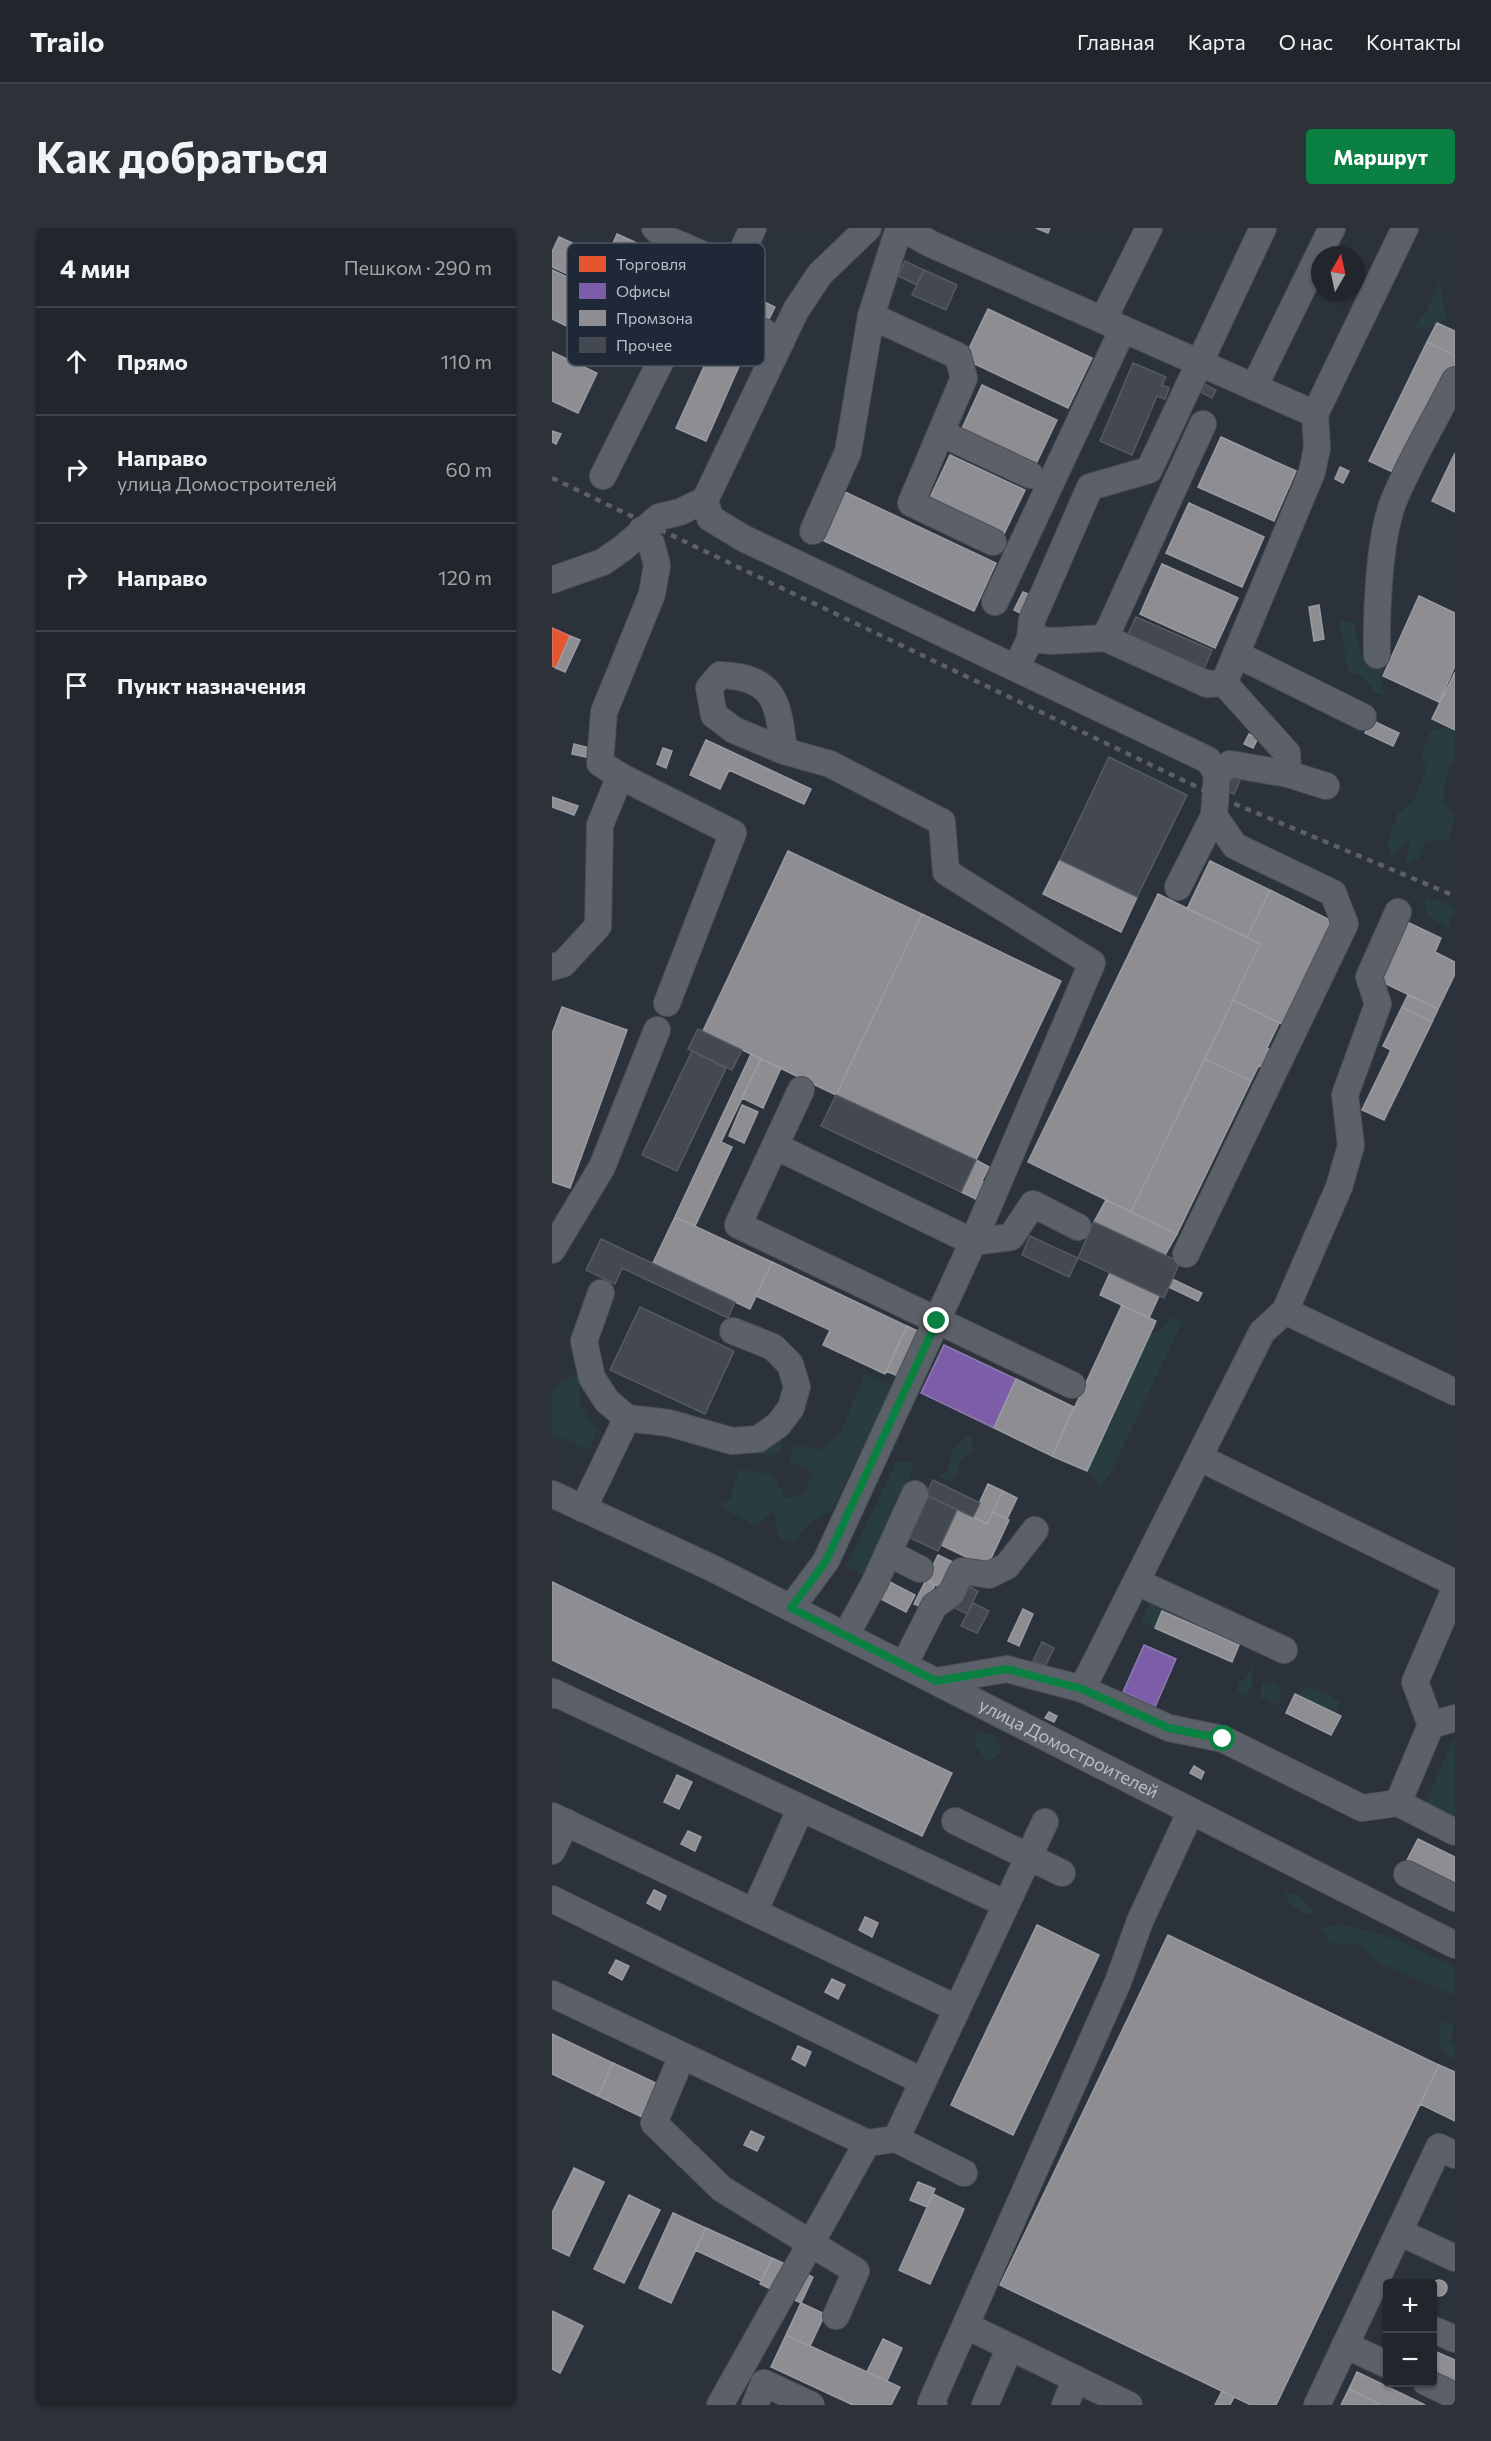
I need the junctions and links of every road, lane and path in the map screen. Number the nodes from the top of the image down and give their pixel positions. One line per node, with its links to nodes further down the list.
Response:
1 (655, 228): 9 (street)
2 (753, 228): 10 (street)
3 (868, 228): 14 (street)
4 (901, 228): 11 (street); 12 (street)
5 (1149, 228): 12 (street)
6 (1263, 228): 15 (street)
7 (1332, 228): 18 (street)
8 (1405, 228): 19 (street)
9 (676, 243)
10 (746, 243)
11 (871, 316): 21 (street); 26 (street)
12 (1113, 324): 15 (street); 29 (street)
13 (765, 333): 14 (street)
14 (781, 342): 24 (street)
15 (1200, 364): 18 (street); 31 (street)
16 (658, 366): 23 (street)
17 (1455, 380): 33 (street)
18 (1254, 387): 19 (street)
19 (1315, 414): 32 (street)
20 (1203, 424): 30 (street)
21 (940, 433): 22 (street); 27 (street)
22 (1030, 475)
23 (603, 476)
24 (705, 500): 25 (street); 34 (street)
25 (642, 530): 28 (street); 40 (street)
26 (813, 531)
27 (993, 542)
28 (552, 580)
29 (994, 602)
30 (1105, 638): 31 (street); 35 (street)
31 (1030, 639): 34 (street)
32 (1236, 654): 35 (street); 36 (street)
33 (1377, 655)
34 (1017, 667): 38 (street)
35 (1224, 683): 39 (street)
36 (1363, 717)
37 (784, 751): 51 (street)
38 (1216, 773): 39 (street); 42 (street)
39 (1288, 774): 41 (street)
40 (620, 776): 45 (street); 46 (street)
41 (1326, 786)
42 (1214, 816): 43 (street); 53 (street)
43 (1178, 887)
44 (1398, 912): 55 (street)
45 (552, 967)
46 (667, 1003)
47 (657, 1030): 52 (street)
48 (801, 1090): 49 (street)
49 (775, 1146): 51 (street); 56 (street)
50 (1078, 1227): 51 (street)
51 (973, 1242): 56 (street)
52 (552, 1250)
53 (1186, 1254)
54 (601, 1293): 60 (street)
55 (1285, 1311): 59 (street); 61 (street)
56 (937, 1321): 58 (street); 71 (street)
57 (733, 1331): 60 (street)
58 (1072, 1385)
59 (1455, 1392)
60 (627, 1418): 64 (street)
61 (1200, 1458): 68 (street); 69 (street)
62 (552, 1494): 64 (street, улица Домостроителей)
63 (915, 1494): 66 (street)
64 (583, 1509): 71 (street, улица Домостроителей)
65 (1035, 1530): 74 (street)
66 (888, 1553): 67 (street); 72 (street)
67 (920, 1569)
68 (1137, 1582): 73 (street); 76 (street)
69 (1455, 1583)
70 (1455, 1589): 78 (street)
71 (791, 1608): 72 (street, улица Домостроителей)
72 (846, 1635): 74 (street, улица Домостроителей)
73 (1284, 1650)
74 (904, 1665): 75 (street, улица Домостроителей)
75 (936, 1681): 76 (street); 81 (street, улица Домостроителей)
76 (1082, 1689): 79 (street)
77 (552, 1695): 80 (street)
78 (1443, 1721): 79 (street)
79 (1398, 1803): 85 (street)
80 (801, 1808): 92 (street); 93 (street)
81 (1191, 1811): 94 (street, улица Домостроителей); 108 (street)
82 (559, 1819): 86 (street); 93 (street)
83 (956, 1821): 87 (street)
84 (1045, 1822): 87 (street)
85 (1455, 1832)
86 (552, 1851)
87 (1029, 1857): 88 (street); 92 (street)
88 (1062, 1873)
89 (1407, 1874): 90 (street)
90 (1455, 1898)
91 (552, 1899): 98 (street)
92 (1006, 1904): 96 (street)
93 (754, 1912): 96 (street)
94 (1455, 1945)
95 (552, 1994): 97 (street)
96 (956, 2008): 98 (street)
97 (682, 2056): 100 (street); 104 (street)
98 (921, 2081): 99 (street)
99 (896, 2139): 100 (street); 102 (street)
100 (867, 2143): 104 (street)
101 (1455, 2155): 103 (street)
102 (963, 2172)
103 (1399, 2232): 105 (street); 106 (street)
104 (812, 2242): 107 (street); 117 (street)
105 (1455, 2258)
106 (1377, 2304): 111 (street)
107 (836, 2316)
108 (967, 2326): 112 (street); 120 (street)
109 (1437, 2331): 110 (street)
110 (1455, 2339)
111 (1345, 2345): 113 (street); 124 (street)
112 (1010, 2347): 114 (street); 121 (street)
113 (1383, 2363)
114 (1076, 2379): 122 (street); 123 (street)
115 (1436, 2387): 116 (street)
116 (1455, 2396)
117 (720, 2405)
118 (754, 2405): 119 (street)
119 (811, 2405)
120 (934, 2405)
121 (985, 2405)
122 (1065, 2405)
123 (1129, 2405)
124 (1317, 2405)

